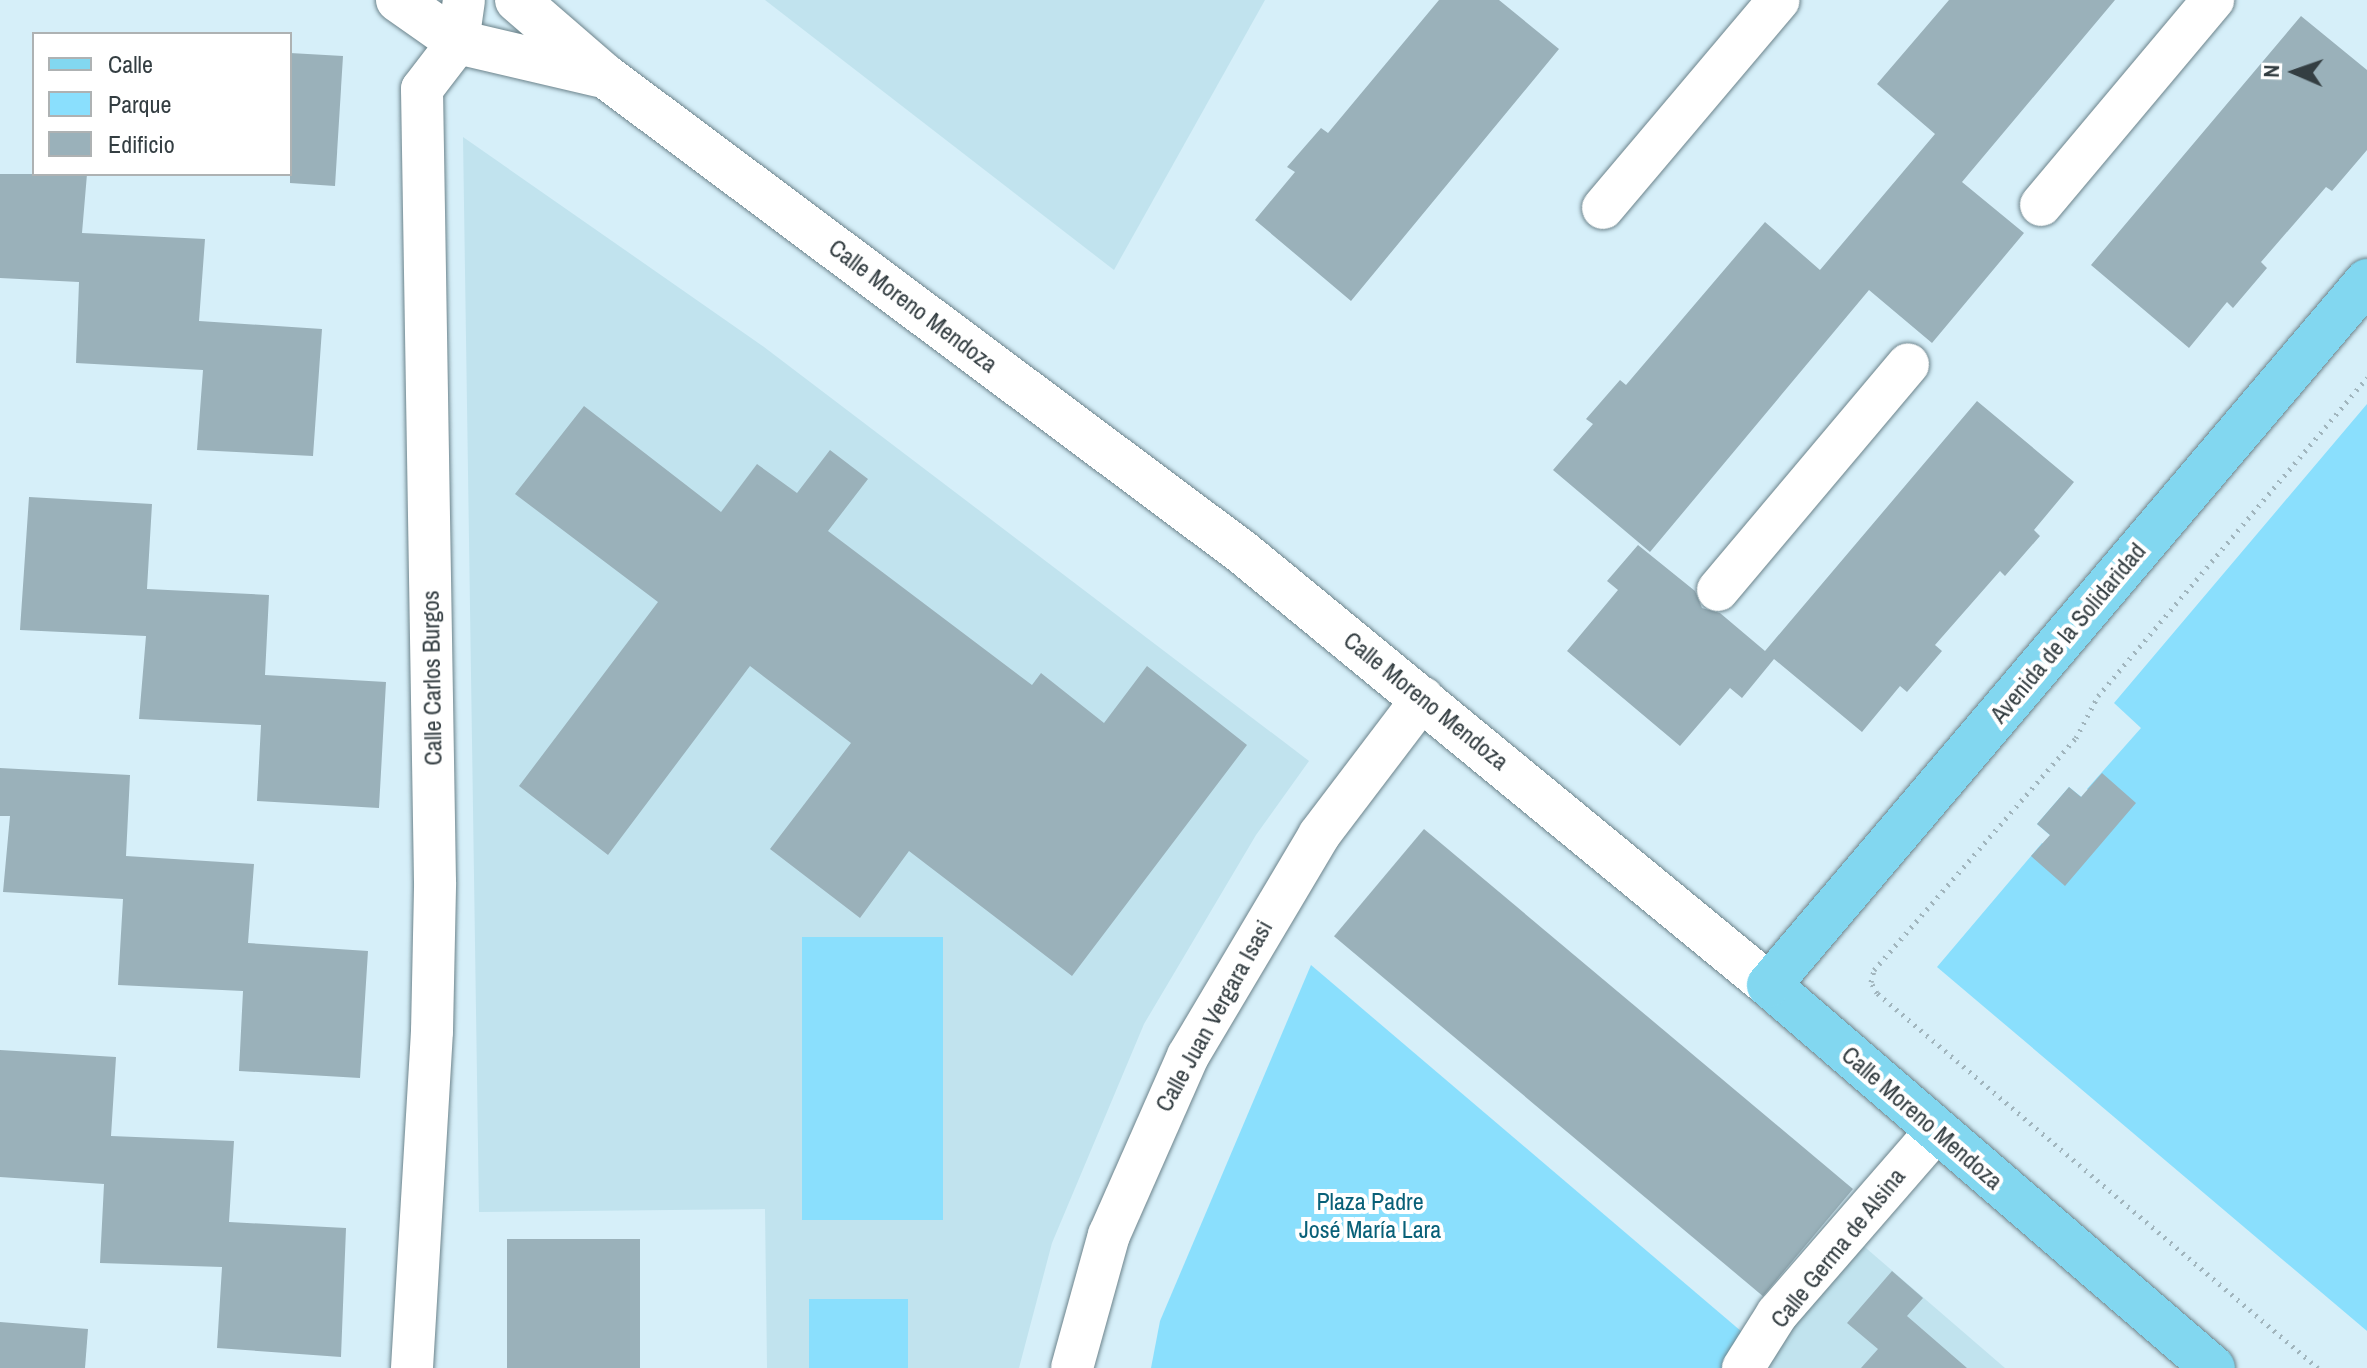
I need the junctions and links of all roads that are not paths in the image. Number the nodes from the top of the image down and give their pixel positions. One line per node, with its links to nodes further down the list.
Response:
1 (398, 0): 6 (street, Calle Moreno Mendoza)
2 (464, 0): 6 (street, Calle Carlos Burgos)
3 (517, 0): 7 (street, Calle Moreno Mendoza)
4 (1779, 0): 9 (street)
5 (2213, 0): 8 (street)
6 (458, 42): 7 (street, Calle Moreno Mendoza); 16 (street, Calle Carlos Burgos)
7 (605, 76): 13 (street, Calle Moreno Mendoza)
8 (2041, 205)
9 (1603, 208)
10 (2367, 281): 14 (main road, Avenida de la Solidaridad)
11 (1908, 364): 12 (street)
12 (1718, 590)
13 (1423, 698): 14 (street, Calle Moreno Mendoza); 17 (street, Calle Juan Vergara Isasi)
14 (1769, 985): 15 (main road, Calle Moreno Mendoza)
15 (1936, 1131): 18 (street, Calle Germa de Alsina); 19 (main road, Calle Moreno Mendoza)
16 (412, 1368)
17 (1072, 1368)
18 (1743, 1368)
19 (2213, 1368)

